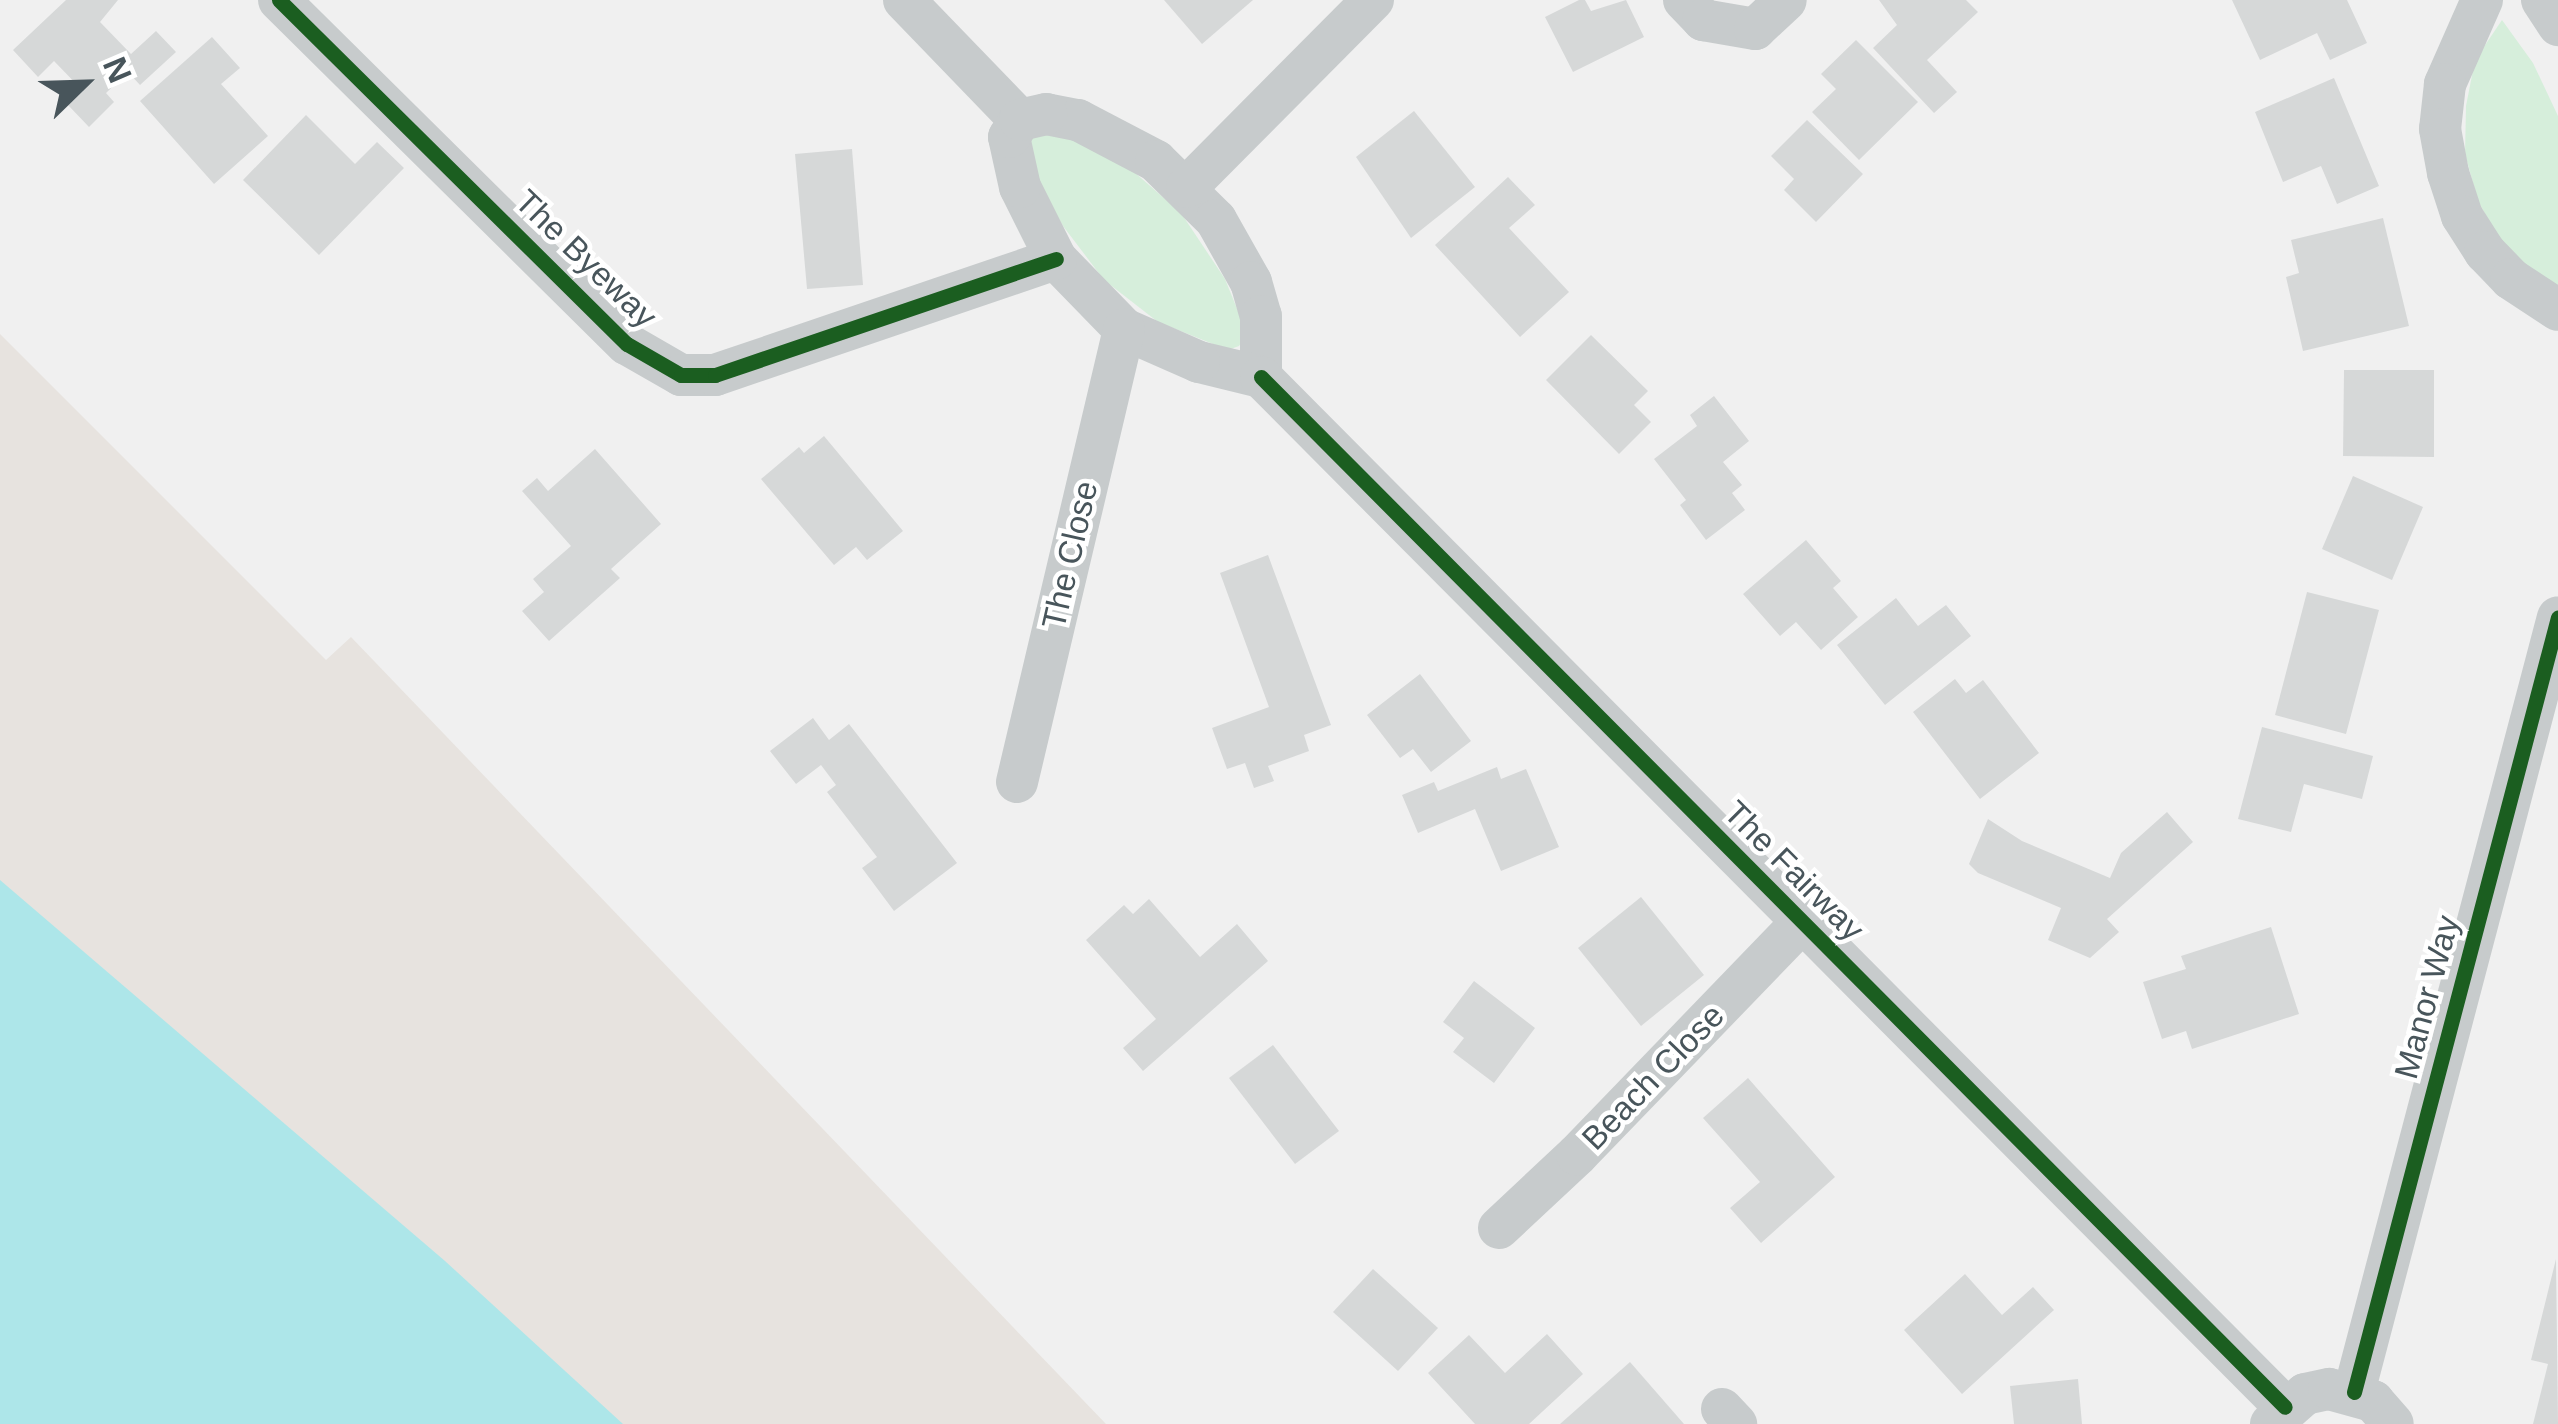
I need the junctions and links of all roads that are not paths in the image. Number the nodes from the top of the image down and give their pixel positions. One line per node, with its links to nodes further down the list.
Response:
1 (279, 0): 11 (street, The Byeway)
2 (904, 0): 9 (street)
3 (1373, 0): 10 (street)
4 (1684, 0): 5 (street)
5 (1786, 0)
6 (2482, 0): 12 (street)
7 (2542, 0): 8 (street)
8 (2558, 26)
9 (1020, 120): 10 (street); 11 (street)
10 (1187, 188): 14 (street)
11 (1056, 260): 13 (street)
12 (2558, 310)
13 (1124, 328): 14 (street); 16 (street, The Close)
14 (1261, 377): 17 (street, The Fairway)
15 (2558, 616): 19 (street, Manor Way)
16 (1017, 782)
17 (1802, 922): 18 (street, Beach Close); 20 (street, The Fairway)
18 (1499, 1228)
19 (2354, 1392): 20 (street); 21 (street)
20 (2278, 1415)
21 (2393, 1424)

